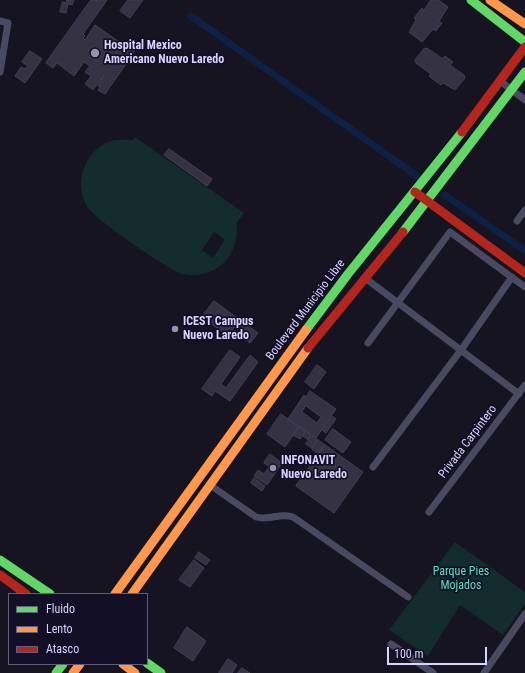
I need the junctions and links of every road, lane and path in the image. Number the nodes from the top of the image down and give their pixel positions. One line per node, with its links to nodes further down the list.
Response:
1 (471, 0): 5 (main road)
2 (490, 0): 4 (main road)
3 (0, 21): 7 (street)
4 (525, 24)
5 (525, 42)
6 (525, 46): 9 (main road, Boulevard Municipio Libre)
7 (0, 72)
8 (525, 72): 10 (main road, Boulevard Municipio Libre)
9 (500, 81): 10 (street); 12 (main road, Boulevard Municipio Libre)
10 (512, 90): 11 (street); 13 (main road, Boulevard Municipio Libre)
11 (525, 100)
12 (415, 192): 13 (main road); 21 (main road, Boulevard Municipio Libre)
13 (428, 202): 16 (main road); 18 (main road, Boulevard Municipio Libre)
14 (524, 213): 15 (street)
15 (517, 221)
16 (525, 273)
17 (512, 277): 19 (street); 20 (street); 24 (street)
18 (365, 278): 20 (street); 22 (main road, Boulevard Municipio Libre)
19 (525, 287)
20 (398, 303): 23 (street); 24 (street)
21 (318, 314): 22 (main road); 27 (main road, Boulevard Municipio Libre)
22 (328, 322): 28 (main road, Boulevard Municipio Libre)
23 (368, 343)
24 (461, 350): 26 (street); 29 (street)
25 (525, 385): 26 (street, Privada Carpintero)
26 (519, 394): 31 (street, Privada Carpintero)
27 (221, 447): 28 (main road); 32 (main road, Boulevard Municipio Libre)
28 (232, 454): 30 (main road, Boulevard Municipio Libre)
29 (373, 467)
30 (210, 486): 33 (main road, Boulevard Municipio Libre); 40 (street)
31 (429, 512)
32 (170, 517): 33 (main road); 38 (main road, Boulevard Municipio Libre)
33 (181, 525): 39 (main road, Boulevard Municipio Libre)
34 (0, 560): 37 (main road)
35 (0, 575): 36 (main road)
36 (25, 593)
37 (49, 593)
38 (116, 593)
39 (133, 593)
40 (408, 596)
41 (525, 614): 50 (street)
42 (391, 644): 49 (street)
43 (148, 664): 48 (main road)
44 (79, 665): 46 (main road)
45 (124, 665): 47 (main road)
46 (73, 673)
47 (135, 673)
48 (161, 673)
49 (433, 673)
50 (484, 673)

